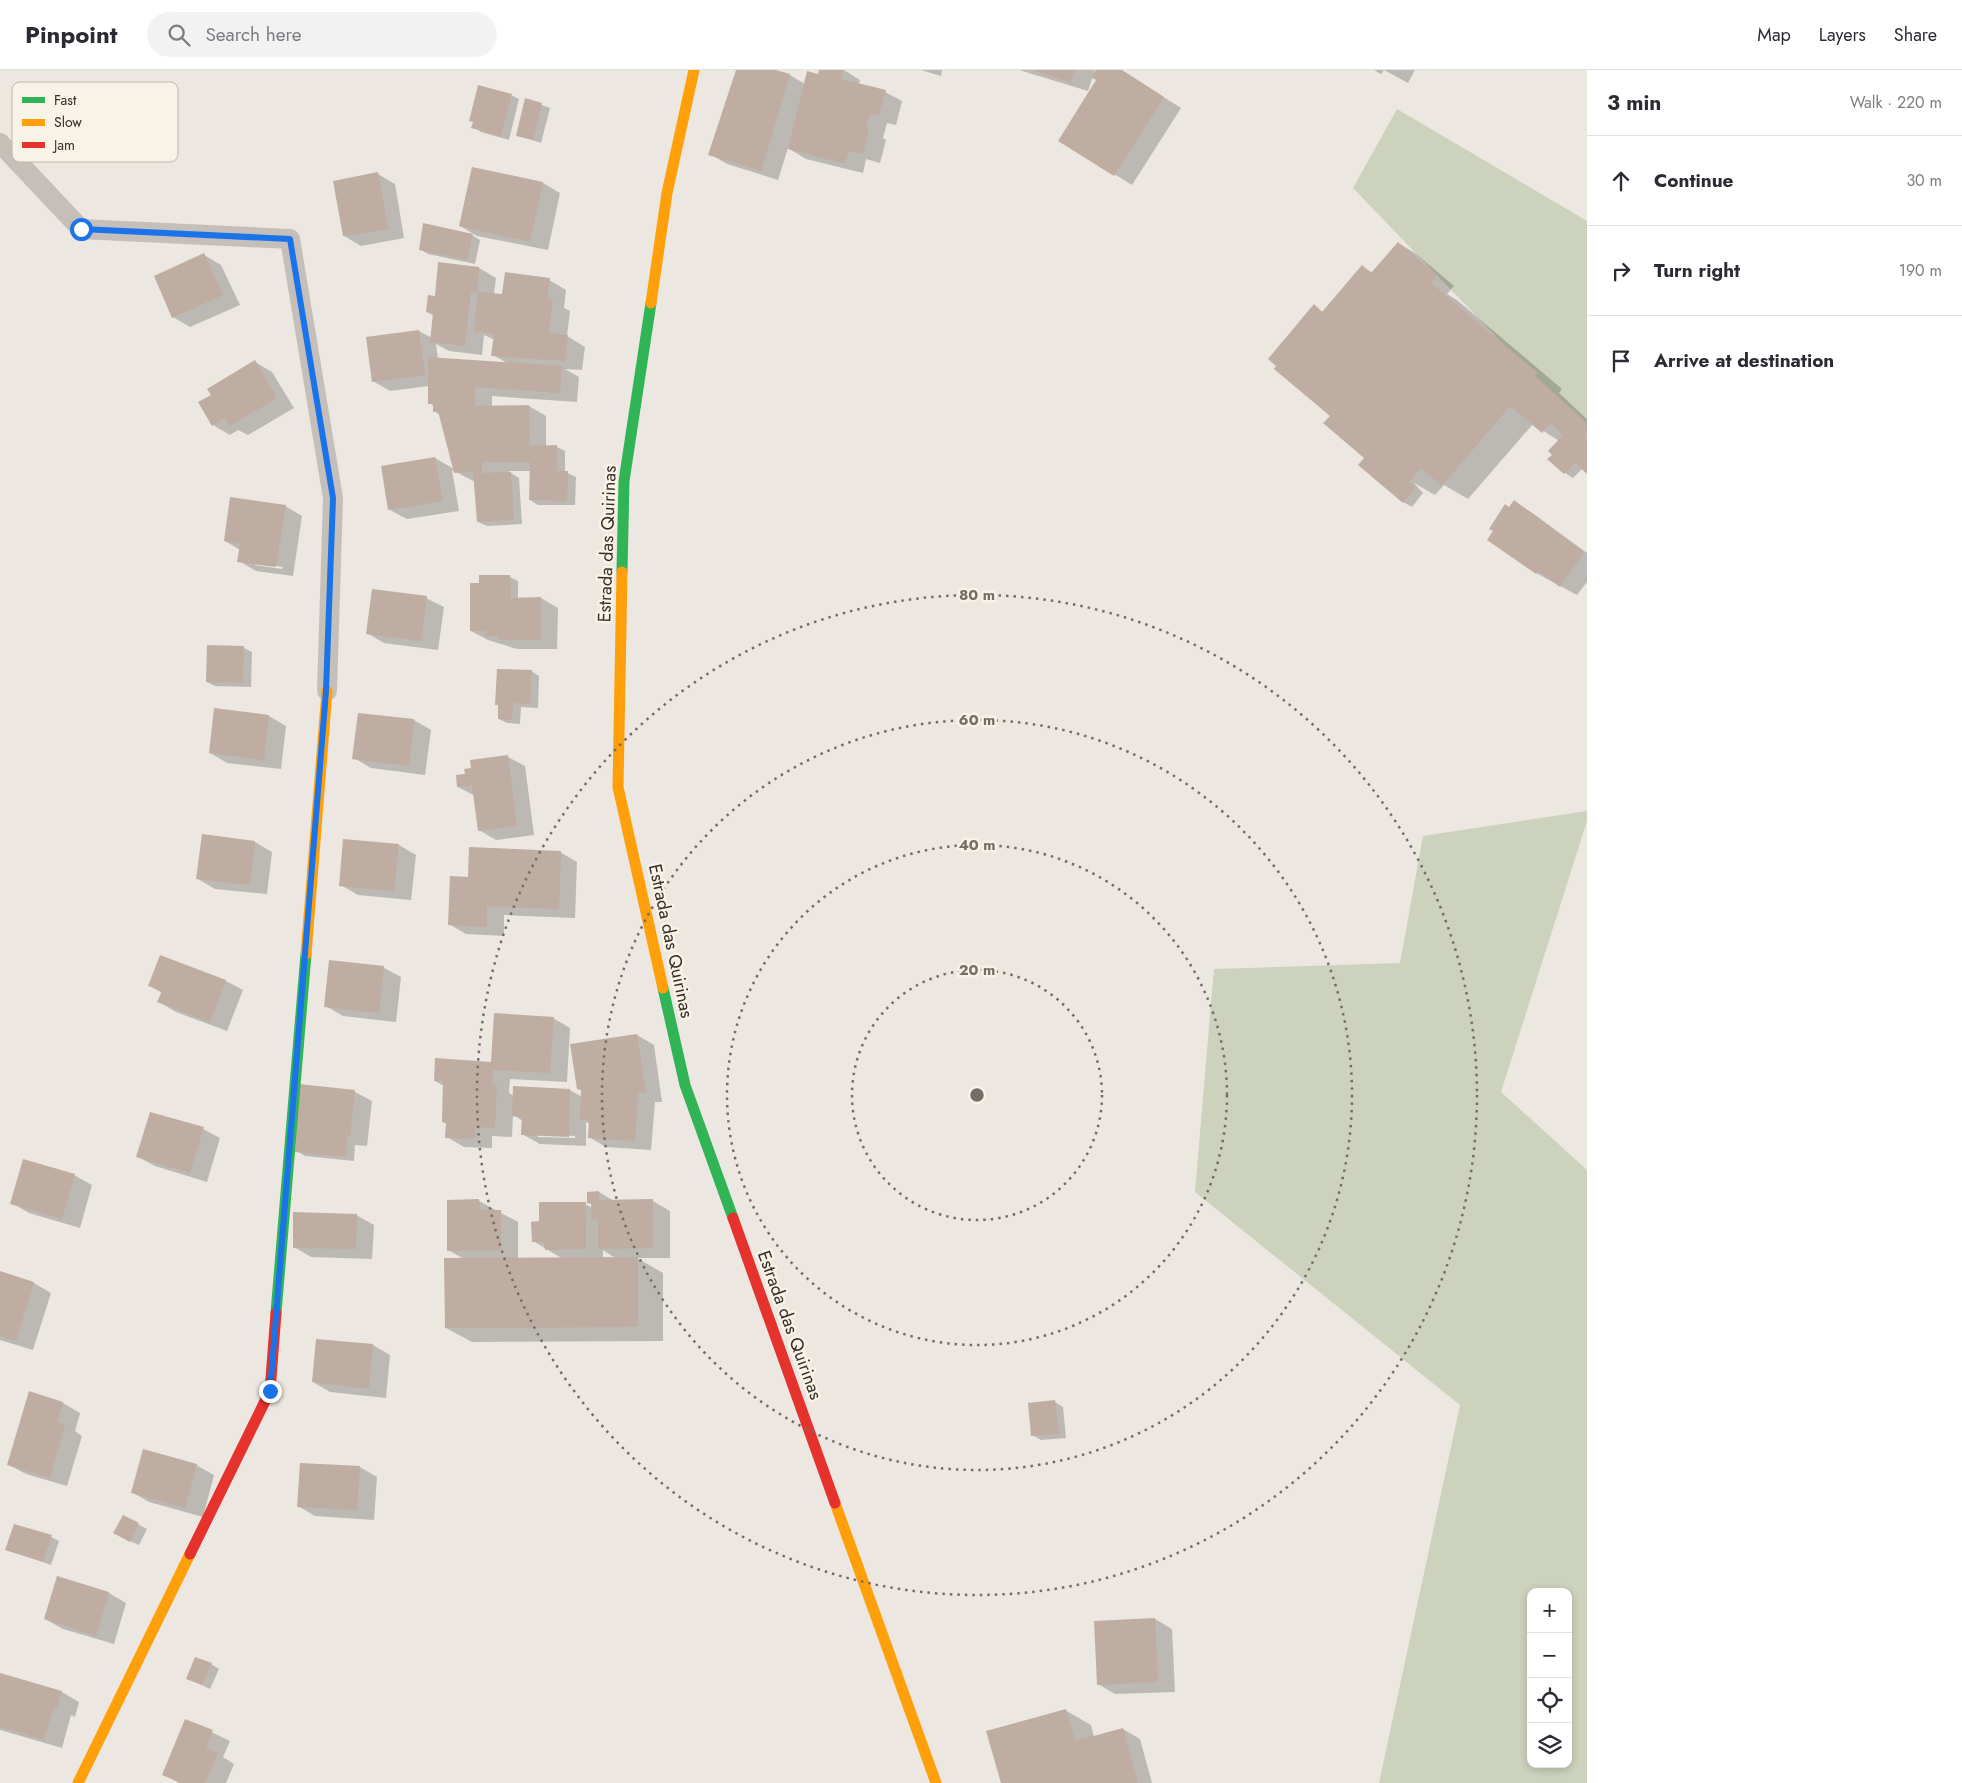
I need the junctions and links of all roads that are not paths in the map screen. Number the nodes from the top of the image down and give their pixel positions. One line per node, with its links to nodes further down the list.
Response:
1 (694, 70): 7 (street, Estrada das Quirinas)
2 (0, 143): 3 (lane)
3 (12, 156)
4 (18, 162): 5 (lane)
5 (326, 691): 6 (street)
6 (78, 1783)
7 (936, 1783)

